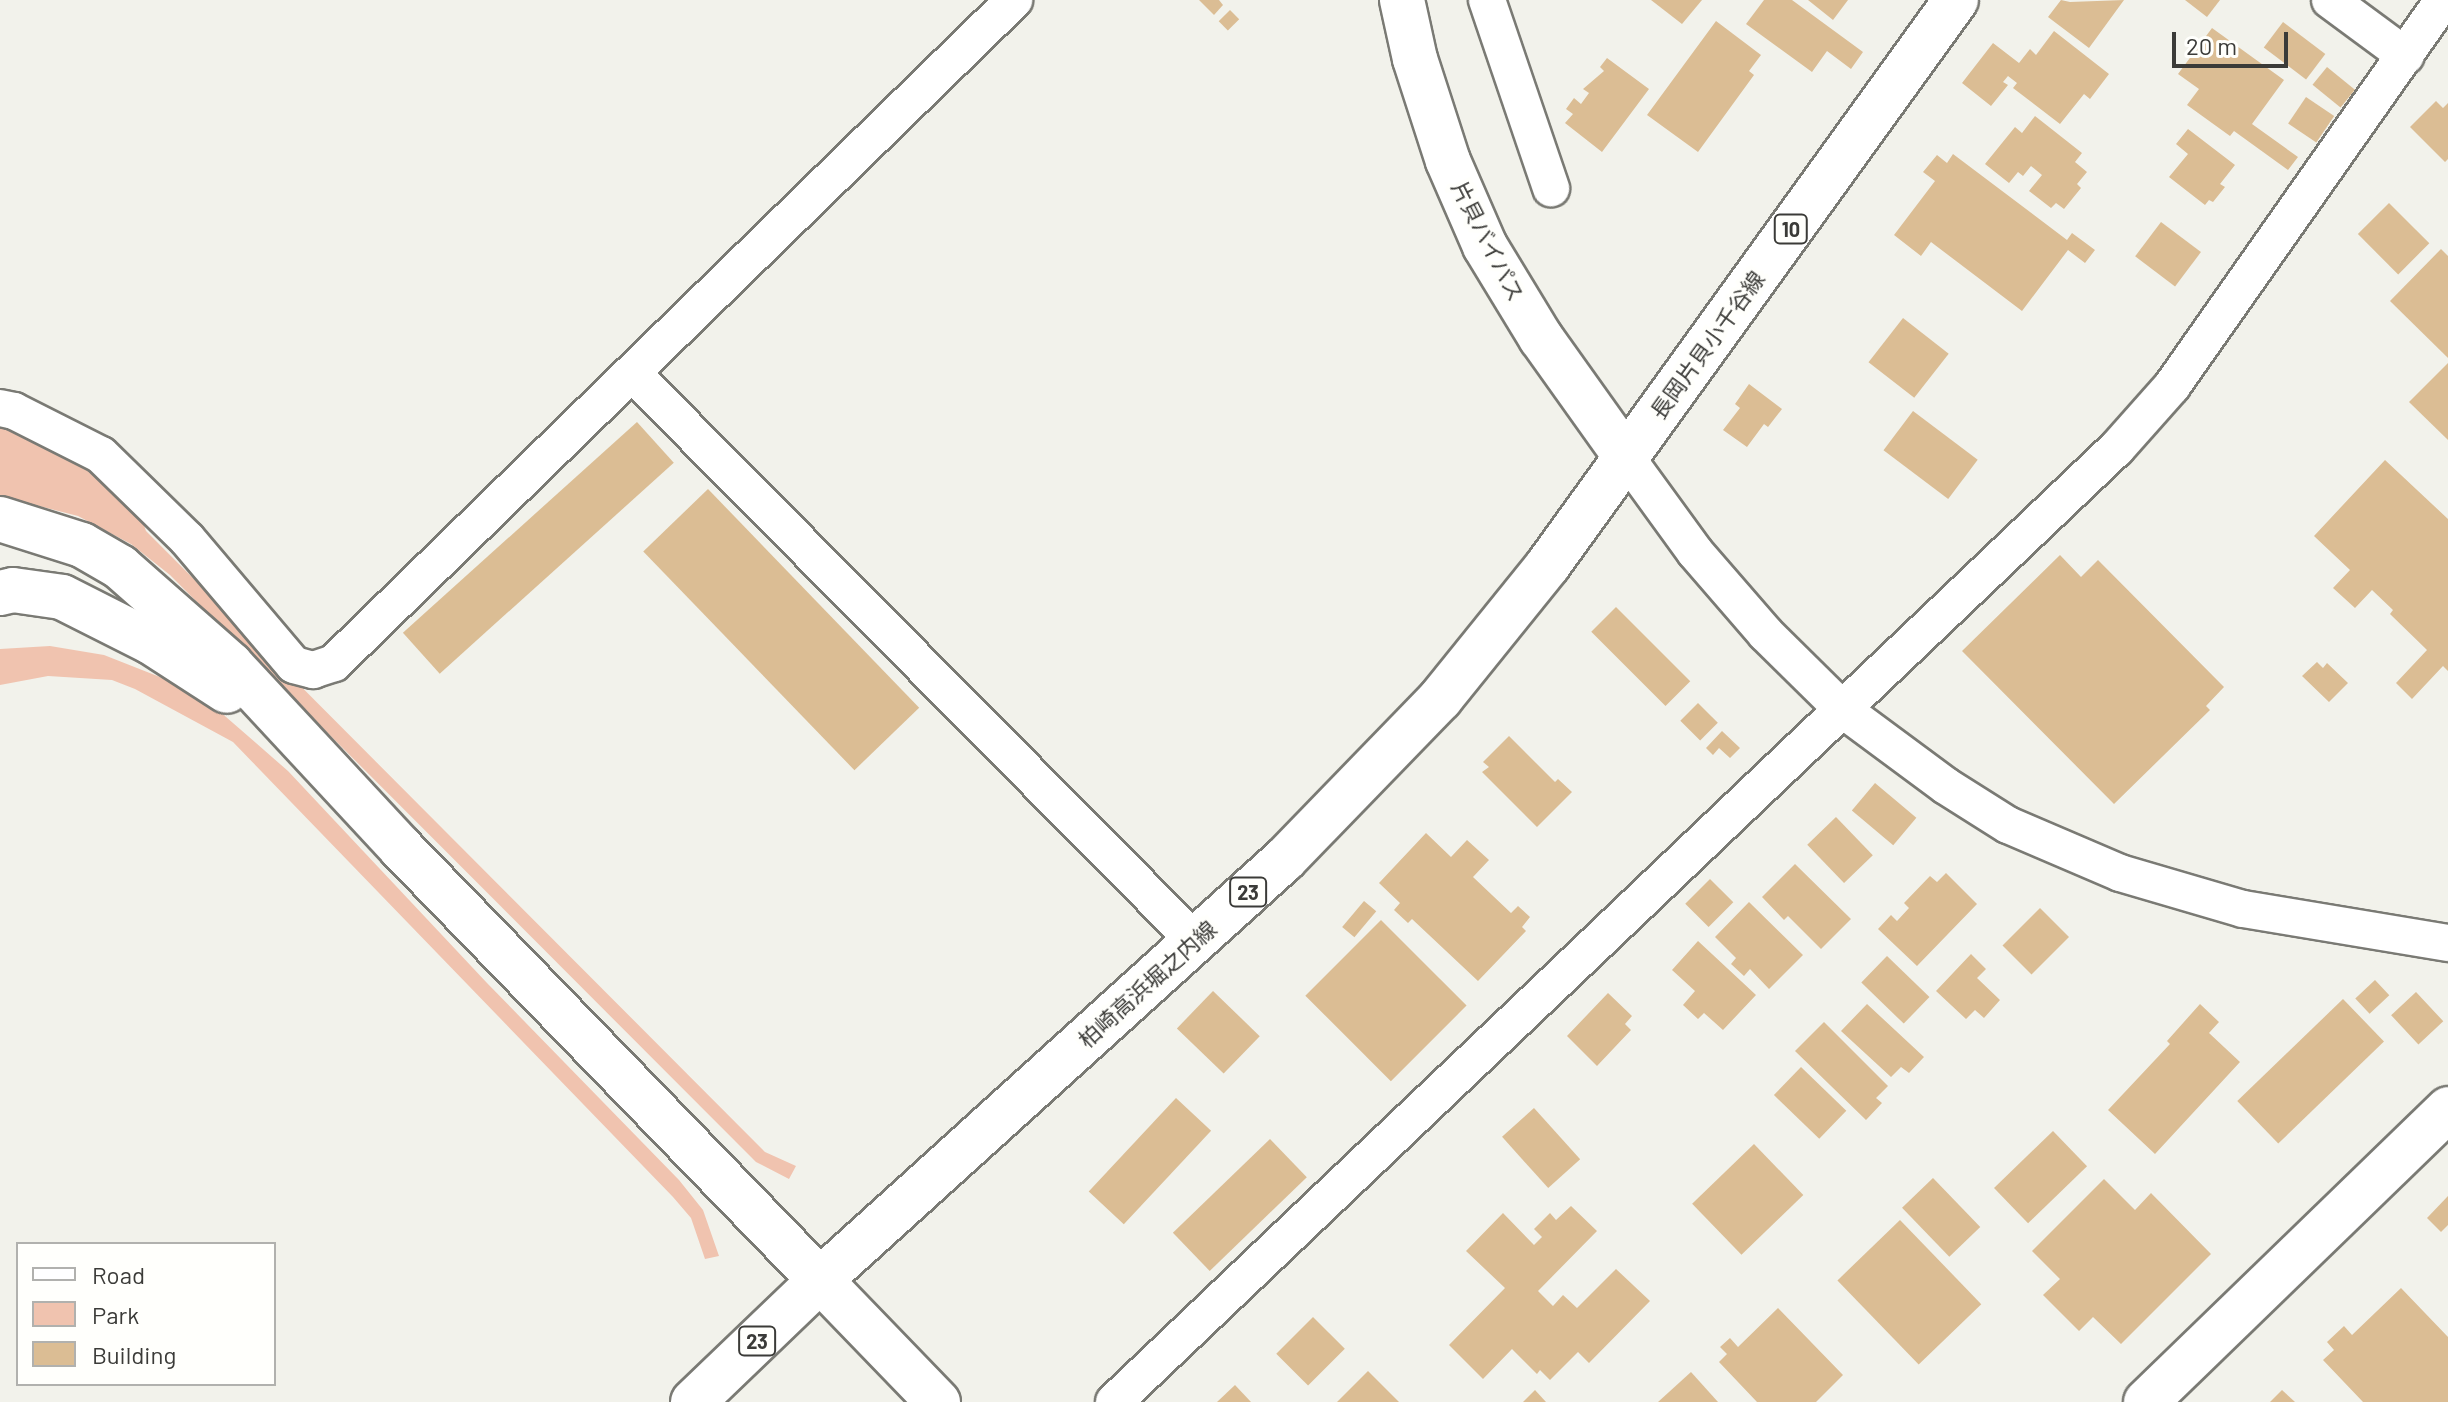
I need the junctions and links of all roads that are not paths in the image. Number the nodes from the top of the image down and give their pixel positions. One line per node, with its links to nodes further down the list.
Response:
1 (1014, 0): 10 (street)
2 (1402, 0): 12 (main road, 片貝バイパス)
3 (1517, 0): 7 (street)
4 (1956, 0): 12 (main road, 長岡片貝小千谷線 / 10)
5 (2330, 0): 8 (street)
6 (2443, 0): 8 (street)
7 (1492, 15): 9 (street)
8 (2406, 56): 15 (street)
9 (1551, 188)
10 (634, 375): 11 (street); 17 (street)
11 (0, 408)
12 (1626, 457): 15 (street); 17 (main road, 柏崎高浜堀之内線 / 23)
13 (0, 519): 16 (main road)
14 (0, 593): 16 (main road)
15 (1842, 709): 18 (street); 23 (street)
16 (401, 848): 20 (main road)
17 (1195, 941): 20 (main road, 柏崎高浜堀之内線 / 23)
18 (2448, 943)
19 (2448, 1109): 24 (main road)
20 (820, 1280): 21 (main road, 柏崎高浜堀之内線 / 23); 22 (main road)
21 (693, 1402)
22 (938, 1402)
23 (1114, 1402)
24 (2146, 1402)

